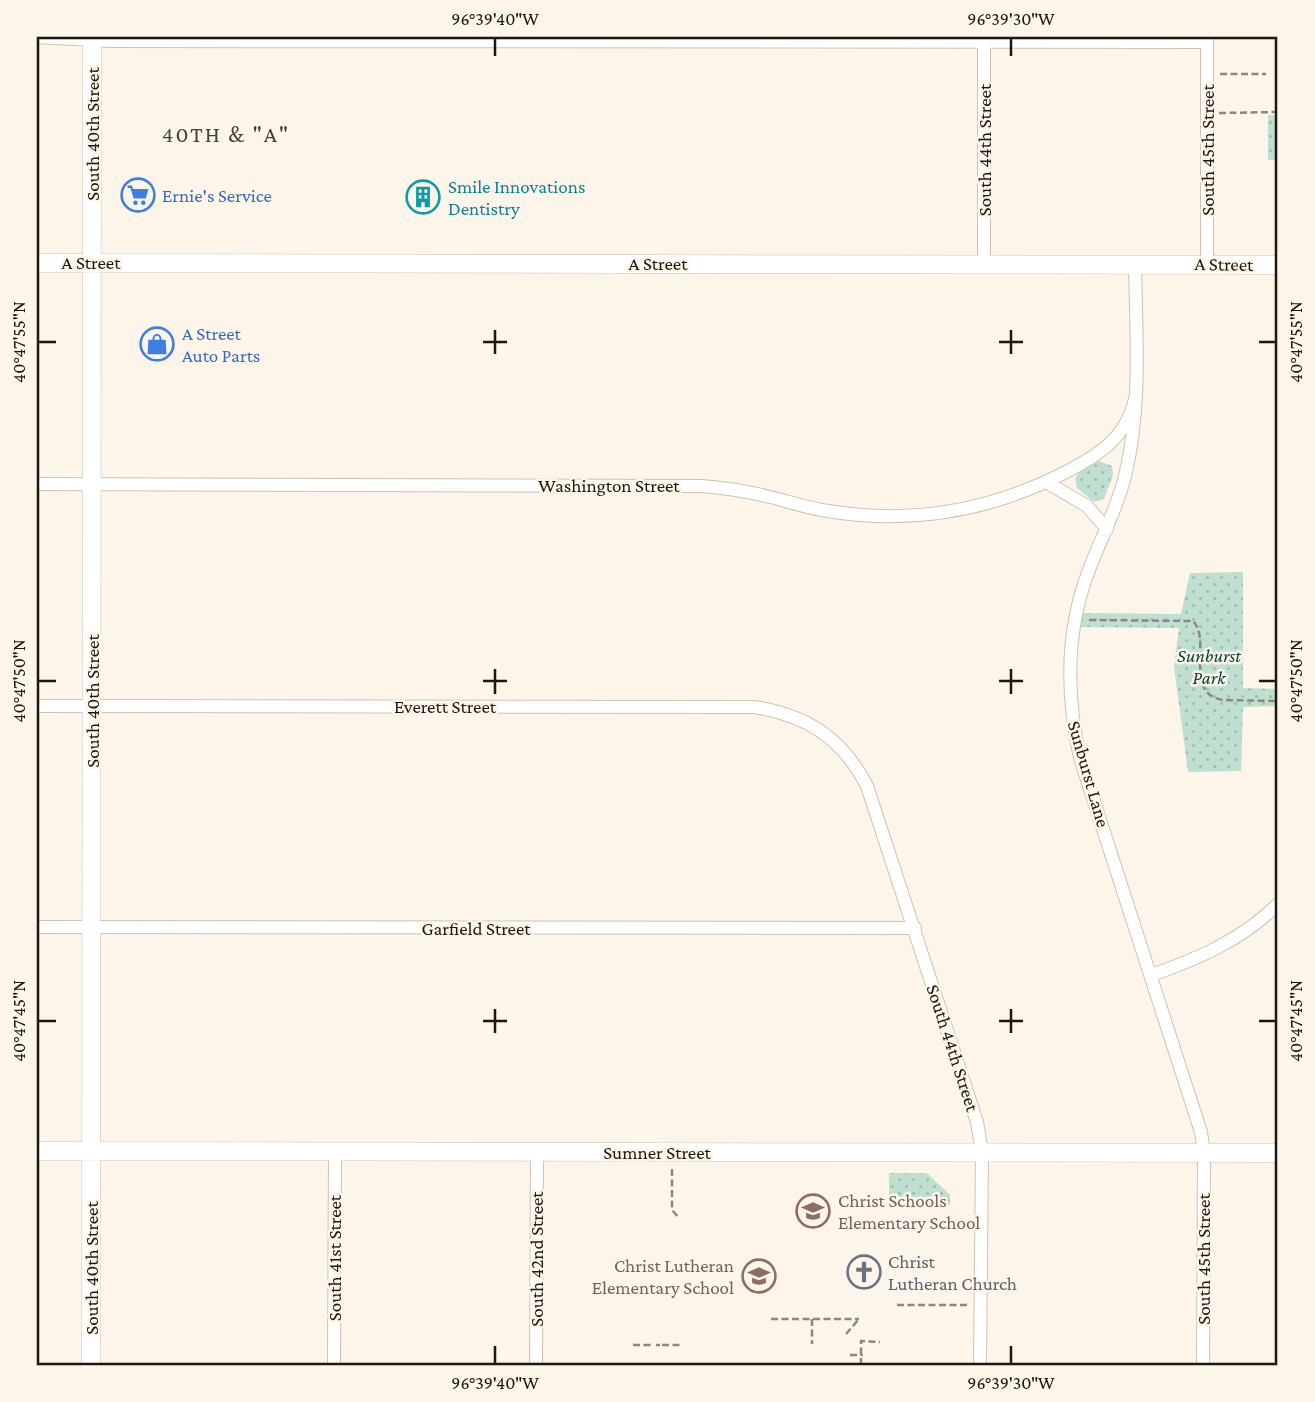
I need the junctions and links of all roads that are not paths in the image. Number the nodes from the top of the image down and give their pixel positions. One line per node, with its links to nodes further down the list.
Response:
1 (37, 37): 2 (street)
2 (92, 38): 3 (street); 5 (main road, South 40th Street)
3 (984, 39): 4 (street); 8 (street, South 44th Street)
4 (1207, 39): 9 (street, South 45th Street)
5 (91, 262): 6 (main road, A Street); 8 (main road, A Street); 14 (main road, South 40th Street)
6 (37, 263)
7 (1135, 263): 8 (main road, A Street); 9 (main road, A Street); 11 (street, Sunburst Lane)
8 (984, 264)
9 (1207, 264): 10 (main road, A Street)
10 (1278, 265)
11 (1135, 399): 12 (street, Washington Street); 15 (street, Sunburst Lane)
12 (1046, 482): 14 (street, Washington Street); 15 (street)
13 (37, 484): 14 (street, Washington Street)
14 (91, 484): 17 (main road, South 40th Street)
15 (1107, 529): 23 (street, Sunburst Lane)
16 (37, 706): 17 (street, Everett Street)
17 (92, 706): 18 (street, Everett Street); 21 (main road, South 40th Street)
18 (843, 749): 22 (street, South 44th Street)
19 (1278, 904): 23 (street)
20 (37, 927): 21 (street, Garfield Street)
21 (92, 927): 22 (street, Garfield Street); 25 (main road, South 40th Street)
22 (915, 928): 28 (street, South 44th Street)
23 (1152, 975): 29 (street, Sunburst Lane)
24 (37, 1151): 25 (main road, Sumner Street)
25 (90, 1151): 26 (main road, Sumner Street); 31 (main road, South 40th Street)
26 (335, 1152): 27 (main road, Sumner Street); 32 (street, South 41st Street)
27 (537, 1152): 28 (main road, Sumner Street); 33 (street, South 42nd Street)
28 (982, 1152): 29 (main road, Sumner Street); 34 (street, South 44th Street)
29 (1204, 1153): 30 (main road, Sumner Street); 35 (street, South 45th Street)
30 (1278, 1153)
31 (91, 1365)
32 (334, 1365)
33 (536, 1365)
34 (980, 1365)
35 (1203, 1365)

